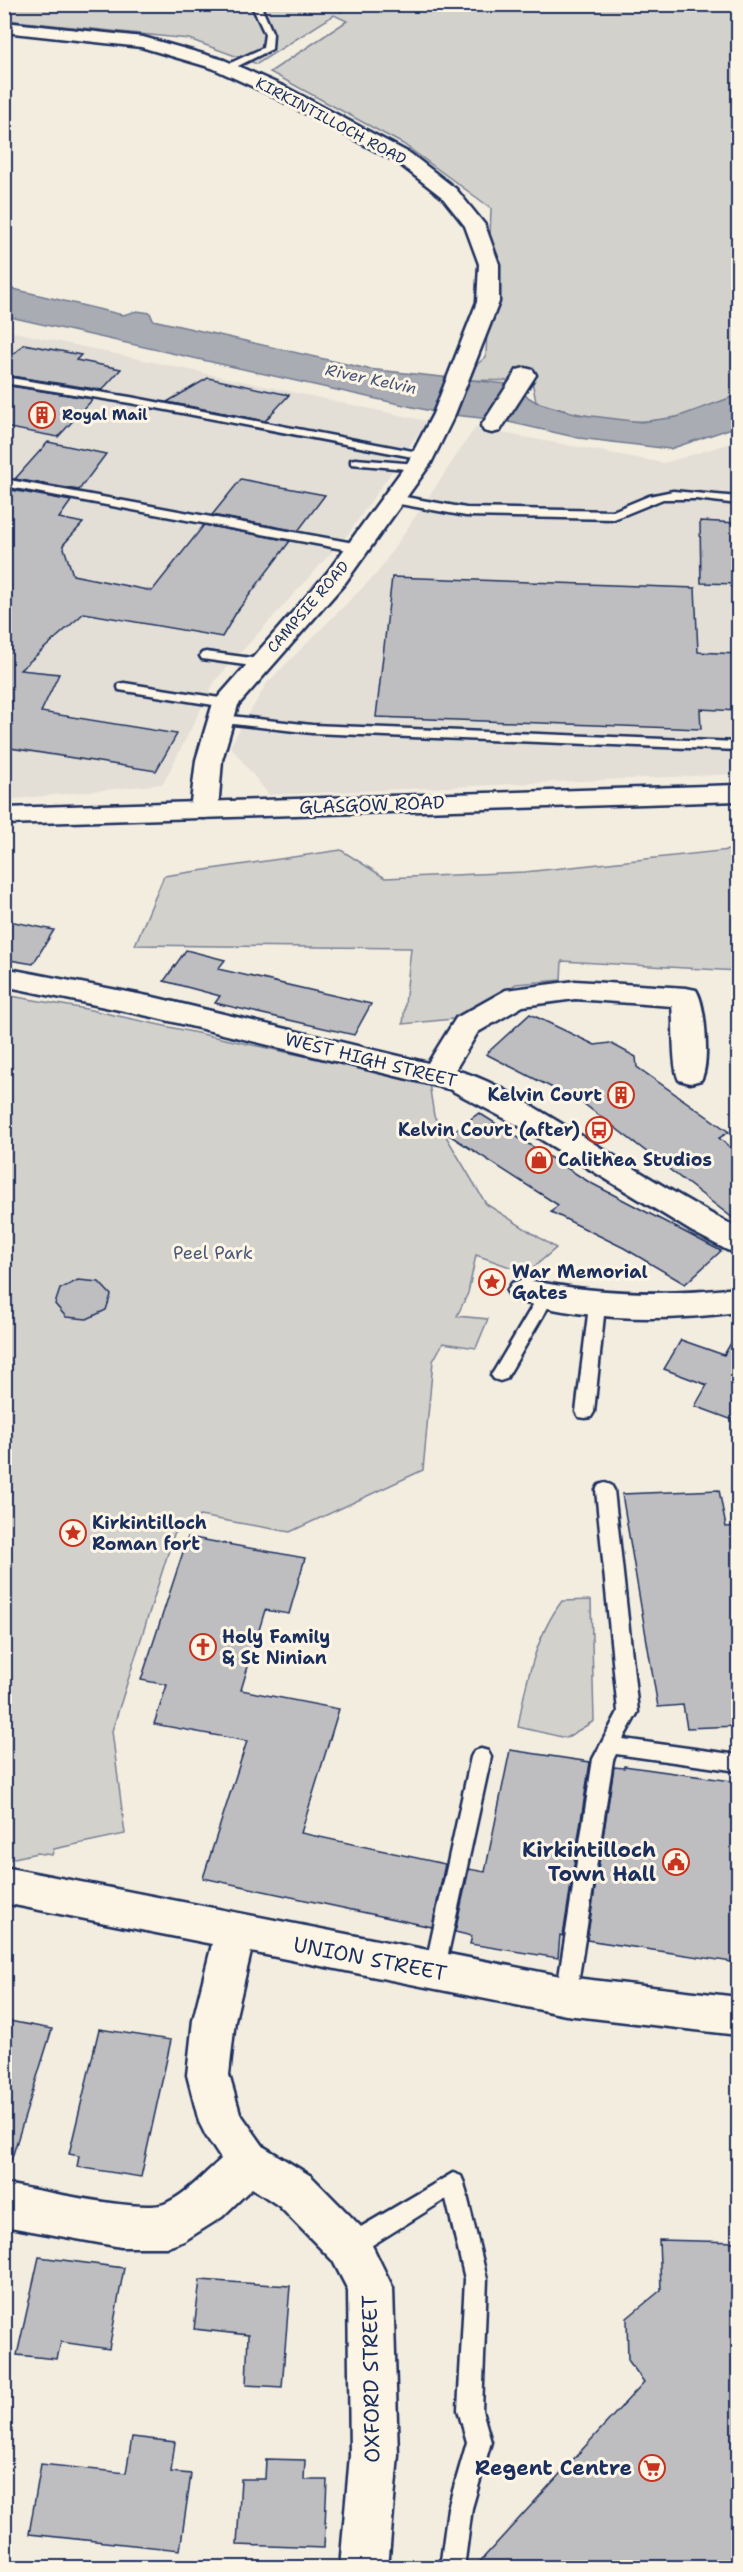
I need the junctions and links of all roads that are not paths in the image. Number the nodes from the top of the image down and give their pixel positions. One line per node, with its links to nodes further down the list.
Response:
1 (255, 4): 3 (lane)
2 (4, 27): 3 (street, KIRKINTILLOCH ROAD)
3 (227, 68): 6 (street, KIRKINTILLOCH ROAD)
4 (525, 375): 7 (street)
5 (4, 380): 8 (lane)
6 (444, 414): 8 (street, CAMPSIE ROAD)
7 (492, 426)
8 (420, 461): 9 (lane); 11 (street, CAMPSIE ROAD)
9 (355, 462)
10 (4, 482): 13 (lane)
11 (394, 499): 12 (lane); 13 (street, CAMPSIE ROAD)
12 (738, 501)
13 (359, 548): 15 (street, CAMPSIE ROAD)
14 (206, 656): 15 (lane)
15 (259, 663): 17 (street, CAMPSIE ROAD)
16 (124, 687): 17 (lane)
17 (224, 711): 18 (lane); 20 (street, CAMPSIE ROAD)
18 (738, 746)
19 (738, 793): 20 (street, GLASGOW ROAD)
20 (204, 810): 21 (street, GLASGOW ROAD)
21 (4, 816)
22 (4, 977): 24 (street, WEST HIGH STREET)
23 (690, 1073): 24 (street)
24 (437, 1074): 25 (street, WEST HIGH STREET)
25 (738, 1242)
26 (535, 1294): 28 (street); 29 (lane)
27 (738, 1300): 28 (street)
28 (597, 1306): 30 (lane)
29 (500, 1375)
30 (585, 1412)
31 (604, 1490): 32 (lane)
32 (609, 1745): 34 (lane); 38 (lane)
33 (481, 1757): 37 (lane)
34 (738, 1763)
35 (4, 1886): 36 (street, UNION STREET)
36 (235, 1932): 37 (street, UNION STREET); 40 (street, OXFORD STREET)
37 (434, 1972): 38 (street, UNION STREET)
38 (566, 1996): 39 (street, UNION STREET)
39 (738, 2016)
40 (249, 2162): 41 (street); 42 (street, OXFORD STREET)
41 (4, 2205)
42 (349, 2246): 43 (street, OXFORD STREET); 44 (lane)
43 (364, 2568)
44 (452, 2568)

